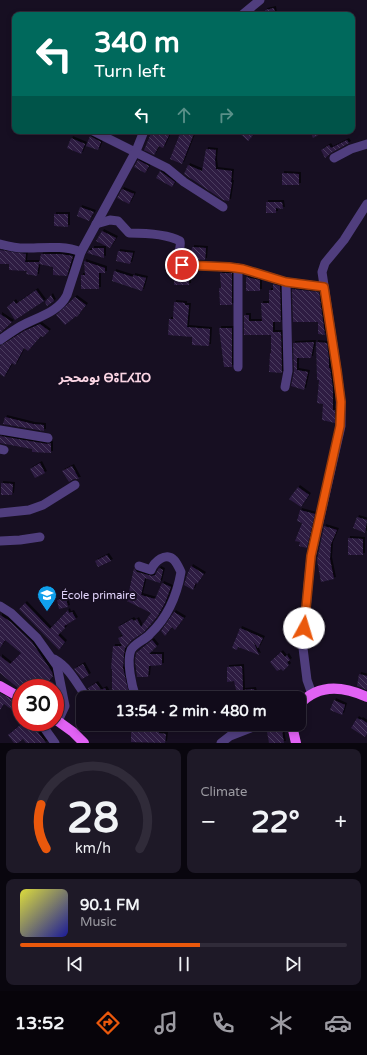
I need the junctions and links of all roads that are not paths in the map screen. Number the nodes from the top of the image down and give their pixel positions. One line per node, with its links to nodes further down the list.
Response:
1 (260, 0): 2 (street)
2 (246, 12)
3 (99, 134): 6 (street)
4 (143, 134): 6 (street)
5 (367, 144): 7 (street)
6 (135, 152): 9 (street); 10 (street)
7 (334, 158)
8 (367, 204): 15 (street)
9 (222, 207)
10 (96, 224): 12 (street); 13 (street)
11 (0, 244): 12 (street)
12 (81, 252): 16 (street)
13 (238, 268): 14 (street); 17 (street)
14 (286, 282): 15 (street); 18 (street)
15 (324, 287): 33 (street)
16 (0, 339)
17 (238, 367)
18 (285, 387)
19 (0, 430): 20 (street)
20 (48, 438)
21 (75, 485): 22 (street)
22 (0, 513)
23 (40, 536): 24 (street)
24 (0, 541)
25 (140, 566): 31 (street)
26 (0, 606): 27 (street)
27 (51, 658): 28 (street); 30 (street)
28 (60, 679)
29 (0, 686): 32 (main road)
30 (82, 691)
31 (133, 691)
32 (12, 693)
33 (312, 694): 34 (main road); 35 (main road)
34 (306, 697)
35 (367, 697)
36 (64, 725): 41 (main road)
37 (47, 731): 40 (street)
38 (243, 731): 42 (street)
39 (293, 731): 43 (main road)
40 (56, 743)
41 (84, 743)
42 (220, 743)
43 (296, 743)

